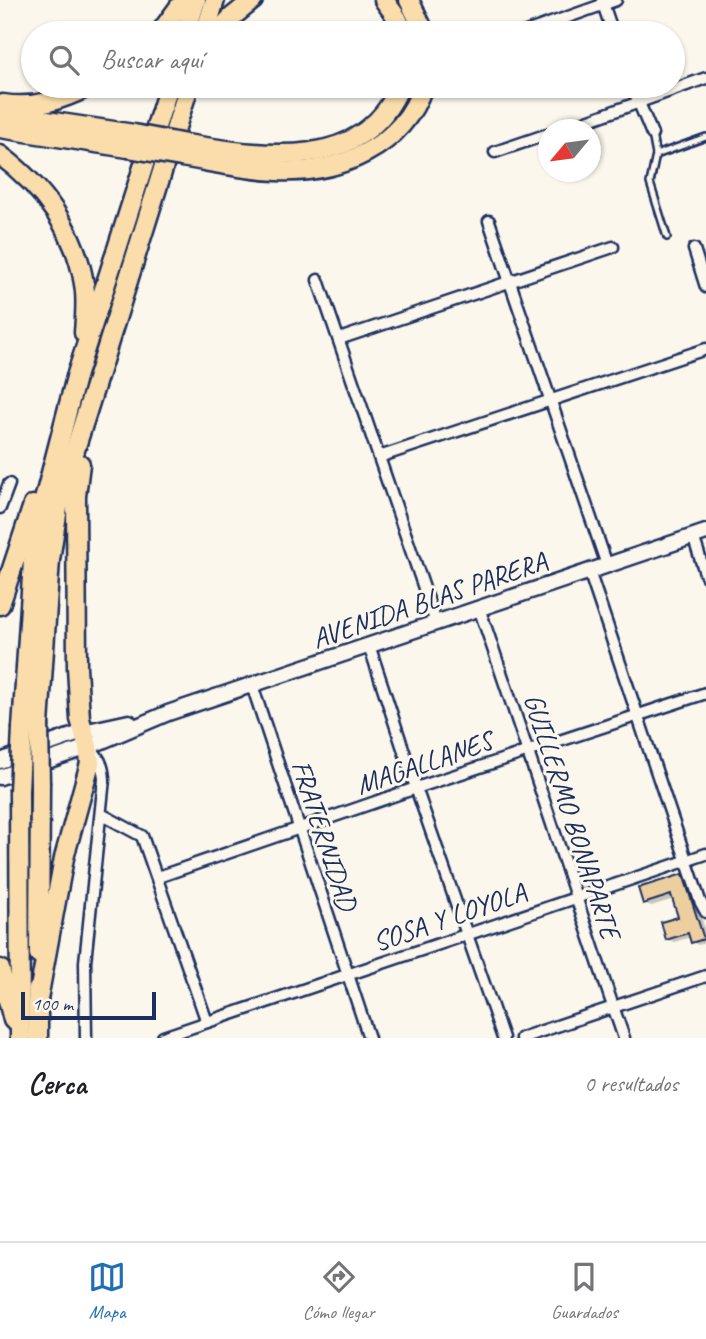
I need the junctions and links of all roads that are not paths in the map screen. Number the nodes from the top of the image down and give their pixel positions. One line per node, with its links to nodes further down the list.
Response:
1 (184, 0): 9 (highway)
2 (196, 0): 10 (highway)
3 (215, 0): 11 (highway)
4 (253, 0): 12 (highway)
5 (384, 0): 13 (highway)
6 (409, 0): 14 (highway)
7 (616, 0): 8 (street)
8 (602, 2): 15 (street); 16 (street)
9 (169, 21)
10 (190, 21)
11 (209, 21)
12 (228, 21)
13 (398, 21)
14 (419, 21)
15 (554, 21)
16 (609, 21)
17 (706, 78): 18 (street)
18 (685, 86)
19 (62, 98): 27 (highway)
20 (165, 98): 48 (highway)
21 (186, 98): 49 (highway)
22 (395, 98): 35 (highway)
23 (418, 98): 35 (highway)
24 (637, 98): 26 (street)
25 (652, 98): 26 (street)
26 (639, 103): 29 (street); 31 (street)
27 (0, 104)
28 (0, 114): 34 (highway)
29 (593, 119)
30 (0, 128): 34 (highway)
31 (652, 134): 38 (lane)
32 (538, 137): 36 (street)
33 (706, 137): 38 (lane)
34 (131, 141): 35 (highway, bridge)
35 (184, 150)
36 (495, 152)
37 (0, 155): 48 (highway)
38 (656, 155): 40 (lane)
39 (489, 221): 44 (street)
40 (667, 237)
41 (613, 247): 44 (street)
42 (694, 248): 45 (street)
43 (318, 280): 46 (street)
44 (510, 281): 46 (street); 50 (street)
45 (706, 286)
46 (339, 339): 51 (street)
47 (706, 349): 50 (street)
48 (76, 377): 52 (highway)
49 (96, 385): 66 (highway); 67 (highway)
50 (552, 400): 51 (street); 56 (street)
51 (379, 457): 61 (street)
52 (53, 460): 59 (highway); 66 (highway)
53 (9, 484): 54 (street)
54 (0, 508)
55 (699, 534): 56 (main road, AVENIDA BLAS PARERA); 58 (street)
56 (607, 565): 57 (main road, AVENIDA BLAS PARERA)
57 (589, 571): 60 (main road, AVENIDA BLAS PARERA); 65 (street)
58 (706, 576)
59 (0, 605)
60 (479, 608): 61 (main road, AVENIDA BLAS PARERA); 68 (street, GUILLERMO BONAPARTE)
61 (436, 623): 62 (main road, AVENIDA BLAS PARERA)
62 (369, 645): 63 (main road, AVENIDA BLAS PARERA); 71 (street)
63 (252, 685): 67 (main road, AVENIDA BLAS PARERA); 73 (street, FRATERNIDAD)
64 (706, 693): 65 (street, MAGALLANES)
65 (637, 715): 68 (street, MAGALLANES); 75 (street)
66 (30, 726): 83 (highway, bridge); 87 (highway, bridge)
67 (85, 739): 69 (main road); 70 (main road); 72 (street); 83 (highway)
68 (528, 751): 71 (street, MAGALLANES); 77 (street, GUILLERMO BONAPARTE)
69 (0, 761)
70 (0, 777)
71 (416, 788): 73 (street, MAGALLANES); 79 (street)
72 (101, 814): 76 (street); 89 (street)
73 (299, 828): 76 (street, MAGALLANES); 81 (street, FRATERNIDAD)
74 (706, 854): 75 (street, SOSA Y LOYOLA)
75 (687, 860): 77 (street, SOSA Y LOYOLA); 78 (street)
76 (158, 877): 85 (street)
77 (574, 897): 79 (street, SOSA Y LOYOLA); 84 (street, GUILLERMO BONAPARTE)
78 (706, 912)
79 (467, 934): 81 (street, SOSA Y LOYOLA); 91 (street)
80 (0, 969): 87 (highway)
81 (349, 975): 85 (street, SOSA Y LOYOLA); 90 (street, FRATERNIDAD)
82 (706, 976): 84 (street)
83 (38, 999): 88 (highway)
84 (613, 1007): 92 (street); 93 (street, GUILLERMO BONAPARTE)
85 (207, 1022): 86 (street, SOSA Y LOYOLA)
86 (163, 1037)
87 (20, 1038)
88 (38, 1038)
89 (86, 1038)
90 (369, 1038)
91 (503, 1038)
92 (522, 1038)
93 (624, 1038)

